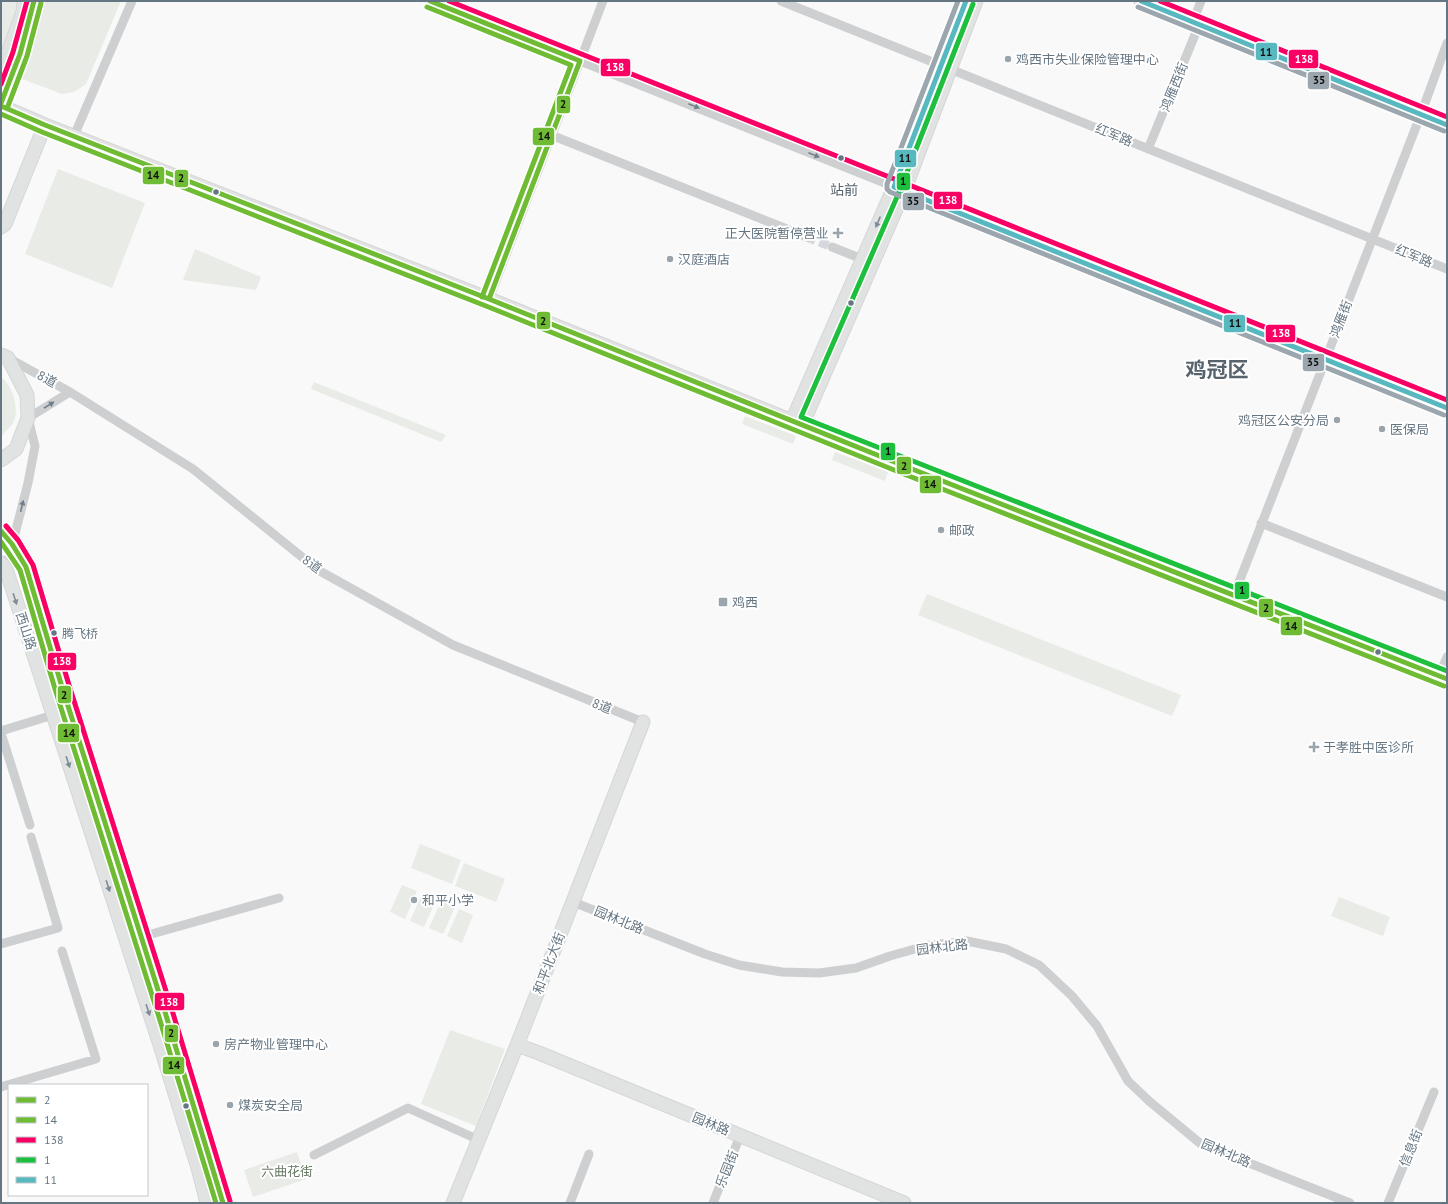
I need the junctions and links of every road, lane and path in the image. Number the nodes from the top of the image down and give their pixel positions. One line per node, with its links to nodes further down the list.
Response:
1 (24, 1): 15 (main road)
2 (34, 1): 16 (main road)
3 (132, 1): 22 (street)
4 (430, 1): 13 (street)
5 (603, 1): 13 (street)
6 (780, 1): 14 (street, 红军路)
7 (966, 1): 14 (main road)
8 (976, 1): 14 (main road)
9 (1142, 1): 11 (main road)
10 (1201, 1): 11 (street, 鸿雁西街)
11 (1196, 23): 18 (main road); 23 (street, 鸿雁西街)
12 (1447, 43): 18 (street, 鸿雁街)
13 (580, 61): 21 (street); 24 (street, one-way to 24)
14 (946, 67): 23 (street, 红军路); 24 (main road)
15 (1, 72)
16 (4, 90): 17 (main road)
17 (1, 104): 19 (main road)
18 (1421, 114): 20 (main road); 27 (street, 鸿雁街)
19 (45, 125): 22 (main road); 25 (main road)
20 (1447, 125)
21 (551, 135): 26 (street); 31 (street)
22 (74, 136): 31 (main road)
23 (1148, 149): 27 (street, 红军路)
24 (898, 189): 29 (main road, one-way to 29); 33 (street); 37 (main road)
25 (1, 227)
26 (807, 237)
27 (1372, 239): 30 (street, 红军路); 33 (street, 鸿雁街)
28 (832, 247): 29 (street)
29 (862, 259): 37 (main road)
30 (1447, 268)
31 (489, 299): 37 (main road)
32 (5, 357): 34 (street, 8道); 36 (main road)
33 (1325, 360): 35 (street); 39 (street, 鸿雁街)
34 (70, 392): 36 (street, one-way to 34); 48 (street, 8道)
35 (1447, 408)
36 (28, 418): 38 (main road); 41 (street, one-way to 36)
37 (797, 423): 43 (main road)
38 (1, 460)
39 (1261, 523): 43 (street, 鸿雁街); 44 (street)
40 (1, 531): 41 (main road, 西山路)
41 (12, 544): 42 (street); 54 (main road, 西山路)
42 (3, 566): 47 (main road, 西山路, one-way to 47)
43 (1234, 595): 46 (main road)
44 (1447, 597)
45 (1447, 657): 46 (street)
46 (1443, 678)
47 (53, 715): 49 (street); 64 (main road, 西山路, one-way to 64)
48 (643, 722): 53 (main road, 和平北大街)
49 (1, 732): 50 (street)
50 (30, 825)
51 (31, 837): 55 (street)
52 (279, 898): 54 (street)
53 (573, 902): 57 (main road, 和平北大街); 70 (street, 园林北路)
54 (141, 937): 65 (main road, 西山路)
55 (1, 944)
56 (62, 951): 58 (street)
57 (517, 1045): 60 (main road, 园林路); 61 (main road, 和平北大街)
58 (8, 1084)
59 (1434, 1092): 71 (street, 信息街)
60 (740, 1136): 68 (street, 乐园街); 69 (main road, 园林路)
61 (479, 1140): 63 (street); 66 (main road, 和平北大街)
62 (589, 1154): 67 (street)
63 (314, 1155)
64 (206, 1203)
65 (223, 1203)
66 (453, 1203)
67 (570, 1203)
68 (713, 1203)
69 (904, 1203)
70 (1350, 1203)
71 (1388, 1203)

